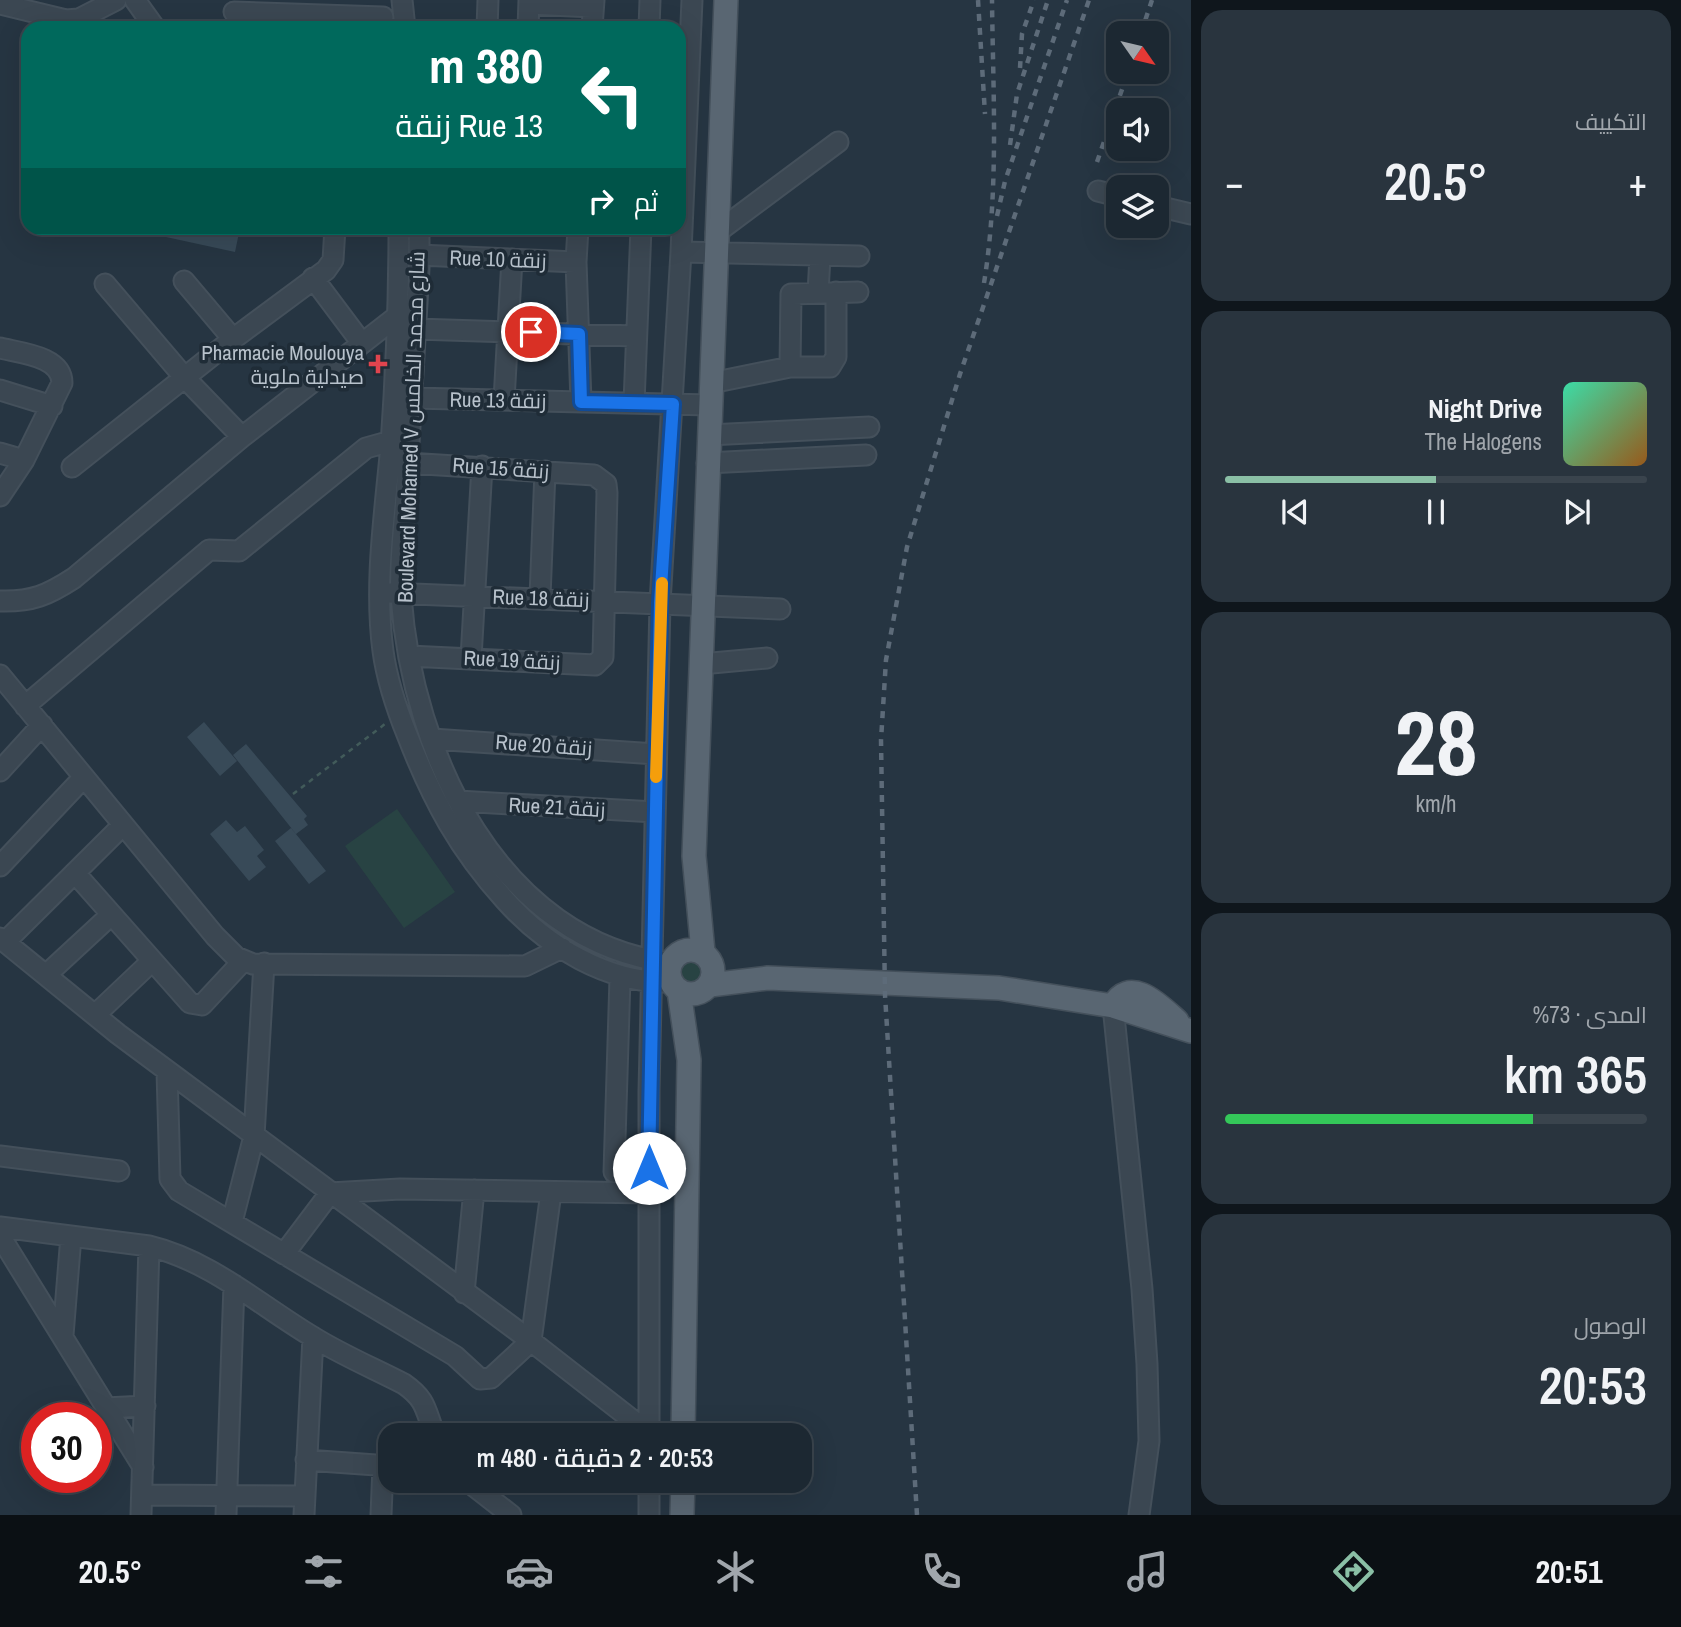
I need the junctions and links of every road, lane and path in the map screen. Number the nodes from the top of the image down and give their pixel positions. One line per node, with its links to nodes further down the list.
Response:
1 (116, 0): 9 (street)
2 (135, 0): 13 (street)
3 (402, 0): 14 (street)
4 (488, 0): 15 (street)
5 (650, 0): 17 (street)
6 (692, 0): 18 (street)
7 (726, 0): 20 (main road)
8 (529, 2): 10 (street); 16 (street)
9 (11, 4)
10 (593, 4)
11 (234, 12): 12 (street)
12 (383, 15)
13 (150, 21)
14 (404, 21)
15 (487, 21)
16 (528, 21)
17 (649, 21)
18 (686, 64)
19 (686, 85): 20 (street)
20 (722, 88): 32 (main road)
21 (838, 142): 32 (street)
22 (1098, 191): 23 (street)
23 (1106, 193)
24 (1169, 209): 25 (street)
25 (1191, 214)
26 (335, 235): 39 (street)
27 (399, 235): 44 (street, Boulevard Mohamed V شارع محمد الخامس)
28 (419, 235): 34 (street, Boulevard Mohamed V شارع محمد الخامس)
29 (578, 235): 38 (street)
30 (641, 235): 48 (street)
31 (681, 235): 33 (street)
32 (715, 243): 33 (street); 35 (street); 55 (main road)
33 (681, 252): 60 (street)
34 (419, 256): 37 (street, Rue 10 زنقة); 45 (street, Boulevard Mohamed V شارع محمد الخامس)
35 (820, 256): 36 (street); 43 (street)
36 (859, 256)
37 (512, 259): 38 (street, Rue 10 زنقة); 46 (street)
38 (576, 262): 47 (street)
39 (313, 278): 49 (street); 50 (street)
40 (184, 281): 49 (street)
41 (106, 284): 53 (street)
42 (858, 292): 43 (street)
43 (827, 293): 52 (street); 52 (street, Rue 13 زنقة)
44 (396, 317): 50 (street); 65 (street, Boulevard Mohamed V شارع محمد الخامس)
45 (416, 329): 46 (street); 56 (street, Boulevard Mohamed V شارع محمد الخامس)
46 (508, 332): 47 (street); 57 (street)
47 (579, 334): 48 (street); 58 (street)
48 (635, 336): 59 (street)
49 (233, 339): 53 (street)
50 (361, 342): 64 (street)
51 (0, 348): 61 (street)
52 (790, 367): 55 (street, Rue 13 زنقة)
53 (185, 378): 64 (street); 71 (street)
54 (0, 390): 61 (street)
55 (711, 394): 60 (street, Rue 13 زنقة); 63 (main road)
56 (412, 398): 57 (street, Rue 13 زنقة); 69 (street, Boulevard Mohamed V شارع محمد الخامس)
57 (504, 400): 58 (street, Rue 13 زنقة)
58 (581, 402): 59 (street, Rue 13 زنقة)
59 (634, 403): 60 (street, Rue 13 زنقة)
60 (673, 404): 81 (street)
61 (52, 407): 68 (street)
62 (869, 427): 63 (street)
63 (709, 435): 70 (main road)
64 (242, 437): 80 (street)
65 (391, 441): 75 (street, Boulevard Mohamed V شارع محمد الخامس); 89 (street)
66 (0, 453): 68 (street)
67 (866, 455): 70 (street)
68 (24, 460): 74 (street)
69 (408, 463): 72 (street, Rue 15 زنقة); 76 (street, Boulevard Mohamed V شارع محمد الخامس)
70 (707, 463): 82 (main road)
71 (72, 467)
72 (482, 467): 73 (street, Rue 15 زنقة); 77 (street)
73 (545, 471): 78 (street); 79 (street, Rue 15 زنقة)
74 (0, 496)
75 (378, 592): 76 (street, Rue 18 زنقة); 90 (street, Boulevard Mohamed V شارع محمد الخامس)
76 (401, 593): 77 (street, Rue 18 زنقة); 84 (street, Boulevard Mohamed V شارع محمد الخامس)
77 (474, 596): 78 (street, Rue 18 زنقة); 85 (street)
78 (540, 597): 79 (street, Rue 18 زنقة)
79 (605, 600): 81 (street, Rue 18 زنقة); 85 (street, Rue 19 زنقة)
80 (0, 601)
81 (660, 603): 82 (street, Rue 18 زنقة); 93 (street)
82 (703, 605): 83 (street, Rue 18 زنقة); 87 (main road)
83 (780, 610)
84 (409, 656): 85 (street, Rue 19 زنقة); 92 (street, Boulevard Mohamed V شارع محمد الخامس)
85 (471, 658)
86 (767, 658): 87 (street)
87 (701, 664): 108 (main road)
88 (1, 679): 89 (street)
89 (26, 706): 91 (street)
90 (400, 718): 96 (path); 104 (street, Boulevard Mohamed V شارع محمد الخامس)
91 (41, 726): 94 (street); 95 (street)
92 (432, 739): 93 (street, Rue 20 زنقة); 97 (street, Boulevard Mohamed V شارع محمد الخامس)
93 (656, 754): 98 (street)
94 (0, 771)
95 (84, 777): 99 (street); 100 (street)
96 (293, 794)
97 (458, 801): 98 (street, Rue 21 زنقة); 108 (street, Boulevard Mohamed V شارع محمد الخامس)
98 (655, 812): 108 (street)
99 (123, 825): 101 (street); 106 (street)
100 (0, 866)
101 (75, 873): 102 (street); 103 (street)
102 (111, 915): 105 (street); 109 (street)
103 (3, 940): 109 (street)
104 (562, 948): 107 (street); 108 (street, Boulevard Mohamed V شارع محمد الخامس)
105 (152, 961): 106 (street); 114 (street)
106 (243, 961): 107 (street)
107 (264, 963): 118 (street)
108 (678, 968): 111 (main road); 112 (main road); 112 (main road); 116 (main road); 125 (street)
109 (46, 975): 114 (street)
110 (620, 978): 121 (street)
111 (768, 978): 112 (main road); 113 (main road)
112 (707, 988): 116 (main road)
113 (1113, 1006): 115 (main road); 160 (street)
114 (95, 1015): 117 (street)
115 (1188, 1029)
116 (689, 1060): 144 (main road)
117 (167, 1072): 118 (street); 126 (street)
118 (254, 1136): 124 (street); 126 (street)
119 (0, 1156): 120 (street)
120 (118, 1171)
121 (614, 1172)
122 (474, 1190): 123 (street); 124 (street); 133 (street)
123 (551, 1192): 125 (street); 136 (street)
124 (330, 1193): 131 (street); 133 (street)
125 (649, 1194): 143 (street)
126 (232, 1222): 131 (street)
127 (0, 1227): 129 (street)
128 (0, 1236): 134 (street)
129 (71, 1236): 130 (street); 134 (street)
130 (149, 1246): 132 (street); 138 (street)
131 (284, 1254): 136 (street)
132 (234, 1285): 135 (street); 153 (street)
133 (464, 1293): 136 (street)
134 (63, 1335): 137 (street)
135 (313, 1337): 141 (street); 145 (street)
136 (531, 1341): 142 (street)
137 (102, 1402)
138 (145, 1406): 139 (street); 147 (street)
139 (112, 1408)
140 (112, 1418): 147 (street)
141 (431, 1423)
142 (635, 1423)
143 (649, 1423)
144 (683, 1423)
145 (306, 1461): 146 (street); 154 (street)
146 (378, 1466)
147 (143, 1467): 152 (street)
148 (383, 1493): 156 (street)
149 (483, 1493): 157 (street)
150 (649, 1493): 158 (street)
151 (682, 1493): 159 (main road)
152 (142, 1495): 153 (street); 155 (street)
153 (226, 1506): 154 (street)
154 (304, 1506)
155 (141, 1515)
156 (381, 1515)
157 (511, 1515)
158 (649, 1515)
159 (682, 1515)
160 (1139, 1515)

